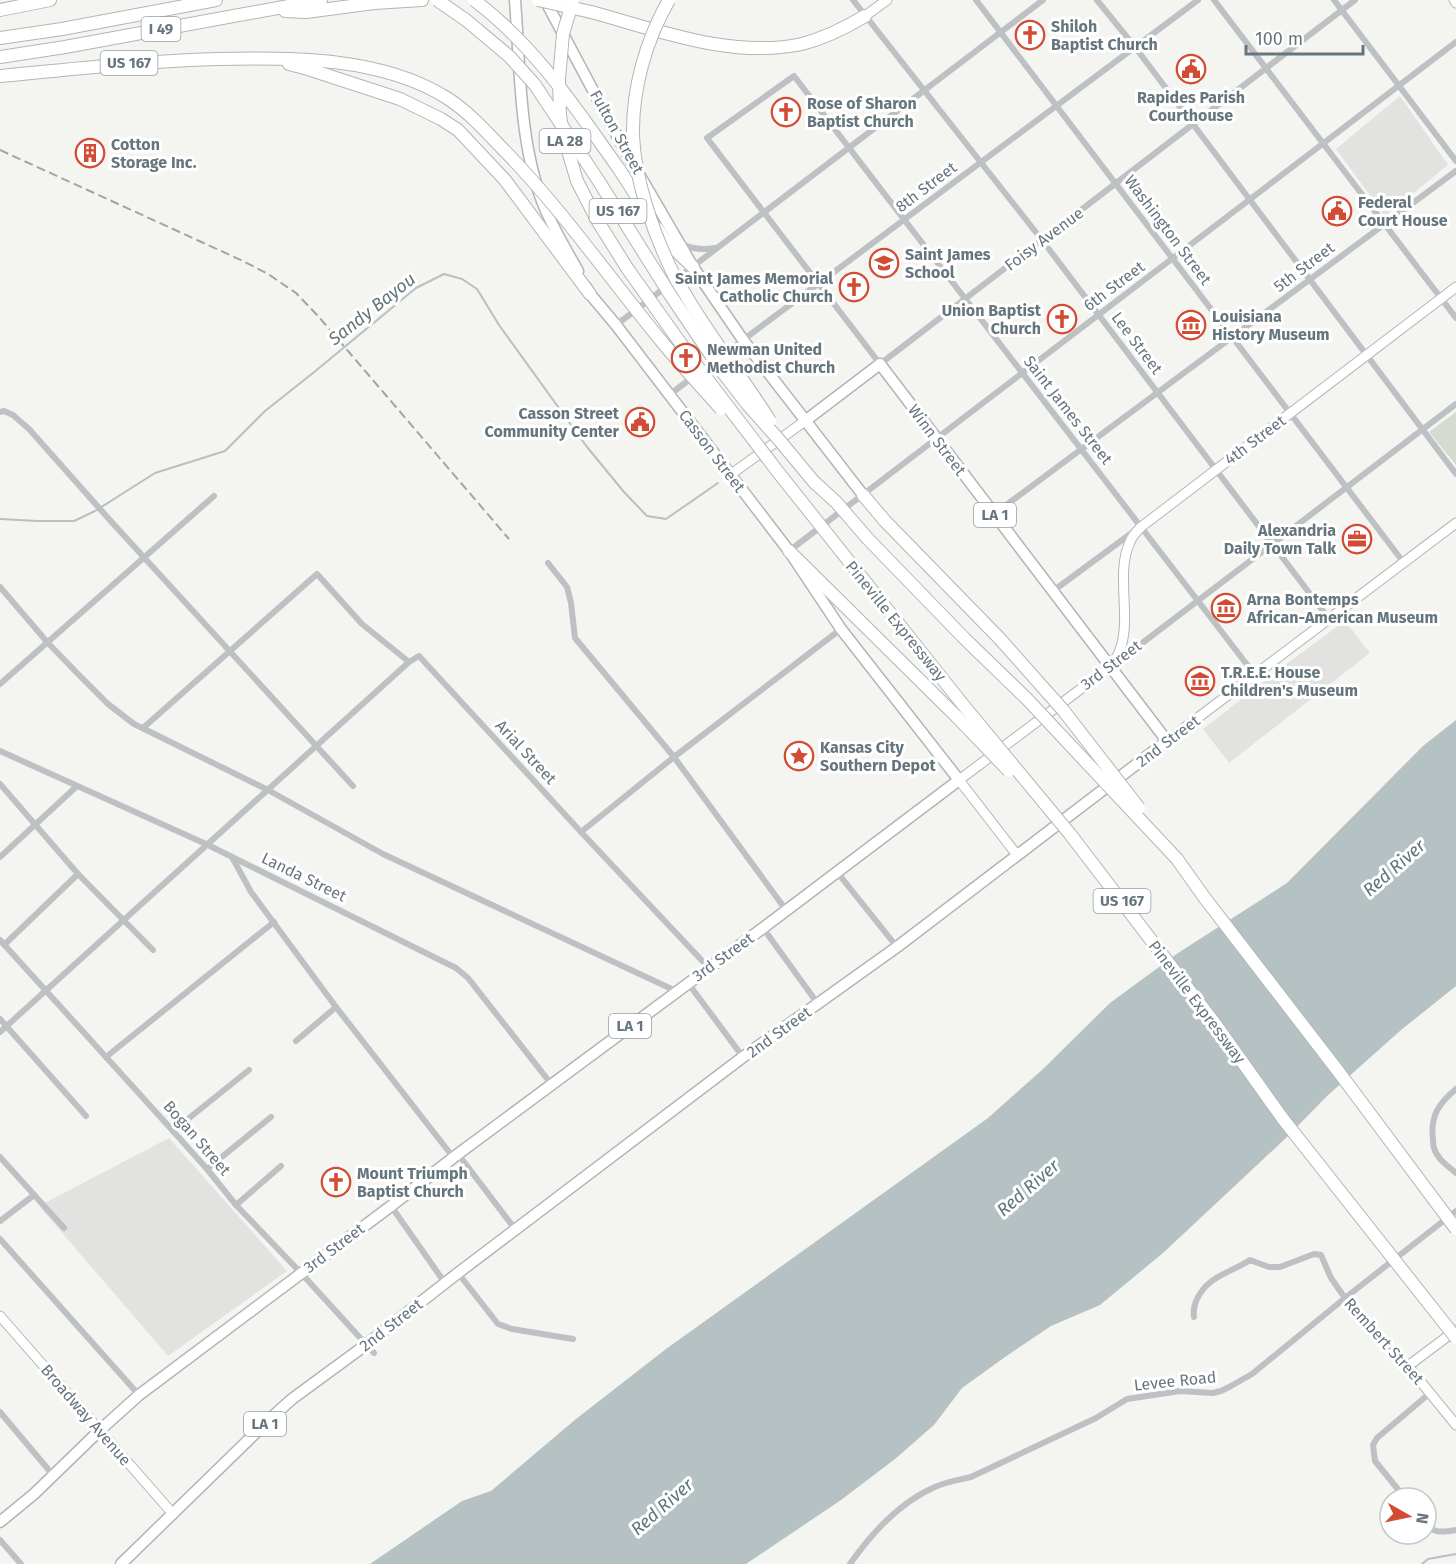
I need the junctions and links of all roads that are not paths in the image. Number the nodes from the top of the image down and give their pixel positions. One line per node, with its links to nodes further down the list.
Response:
1 (50, 0): 21 (highway)
2 (216, 0): 26 (highway, I 49)
3 (321, 0): 22 (highway, I 49)
4 (422, 0): 22 (highway)
5 (437, 0): 77 (highway, US 167, bridge)
6 (474, 0): 52 (highway, bridge)
7 (515, 0): 56 (main road, Casson Street)
8 (538, 0): 24 (highway, bridge)
9 (545, 0): 49 (main road, Fulton Street)
10 (573, 0): 80 (highway, LA 28, bridge)
11 (669, 0): 77 (highway, bridge)
12 (853, 0): 24 (street, Lee Street)
13 (887, 0): 24 (main road)
14 (976, 0): 25 (street, Washington Street)
15 (1043, 0): 25 (street)
16 (1098, 0): 28 (street)
17 (1198, 0): 28 (street, 8th Street)
18 (1214, 0): 31 (street)
19 (1334, 0): 23 (street)
20 (1355, 0): 23 (street, Foisy Avenue)
21 (0, 10)
22 (263, 10): 29 (highway, I 49)
23 (1342, 10): 31 (street, Foisy Avenue); 34 (street)
24 (865, 16): 35 (street, Lee Street)
25 (1001, 32): 35 (street); 36 (street, Washington Street)
26 (0, 38)
27 (1456, 42): 34 (street, 6th Street)
28 (1135, 47): 36 (street, 8th Street); 37 (street)
29 (0, 57)
30 (259, 58): 32 (highway, US 167); 56 (highway); 80 (highway, US 167, bridge)
31 (1266, 68): 37 (street, Foisy Avenue); 38 (street)
32 (0, 76)
33 (794, 76): 39 (street, Saint James Street); 45 (street, Winn Street)
34 (1399, 86): 38 (street, 6th Street); 40 (street)
35 (925, 90): 39 (street); 41 (street, Lee Street)
36 (1057, 106): 41 (street, 8th Street); 43 (street, Washington Street)
37 (1193, 125): 43 (street, Foisy Avenue); 44 (street)
38 (1323, 143): 44 (street, 6th Street); 47 (street)
39 (849, 148): 45 (street); 46 (street, Saint James Street)
40 (1456, 161)
41 (980, 163): 46 (street, 8th Street); 48 (street, Lee Street)
42 (1456, 171): 47 (street, 5th Street)
43 (1116, 183): 48 (street, Foisy Avenue); 51 (street, Washington Street)
44 (1249, 200): 51 (street, 6th Street); 53 (street)
45 (764, 212): 50 (street); 54 (street, Winn Street)
46 (904, 219): 54 (street, 8th Street); 58 (street, Saint James Street)
47 (1384, 224): 53 (street, 5th Street); 57 (street)
48 (1042, 240): 58 (street, Foisy Avenue); 59 (street, Lee Street)
49 (680, 242): 50 (street); 52 (main road, Fulton Street)
50 (719, 247): 52 (street)
51 (1173, 258): 59 (street, 6th Street); 62 (street, Washington Street)
52 (693, 267): 61 (street); 63 (main road, Fulton Street)
53 (1310, 280): 62 (street, 5th Street); 64 (street)
54 (818, 284): 63 (street, 8th Street); 66 (street, Winn Street)
55 (1456, 287): 57 (main road, 4th Street)
56 (590, 294): 61 (main road, Casson Street)
57 (1441, 298): 60 (street); 64 (main road, 4th Street)
58 (965, 299): 66 (street, Foisy Avenue); 68 (street, Saint James Street)
59 (1099, 315): 68 (street, 6th Street); 69 (street, Lee Street)
60 (1456, 318)
61 (616, 325): 70 (main road, Casson Street)
62 (1232, 337): 69 (street, 5th Street); 73 (street, Washington Street)
63 (743, 340): 65 (street, 8th Street); 74 (main road, Fulton Street)
64 (1366, 355): 73 (main road, 4th Street); 75 (street)
65 (710, 364)
66 (880, 364): 74 (main road, Foisy Avenue); 76 (main road, Winn Street / LA 1)
67 (704, 369): 70 (street)
68 (1022, 373): 76 (street, 6th Street); 78 (street, Saint James Street)
69 (1157, 393): 78 (street, 5th Street); 79 (street, Lee Street)
70 (669, 395): 82 (main road, Casson Street)
71 (1456, 404): 75 (street, 3rd Street)
72 (2, 411): 91 (street)
73 (1290, 413): 79 (main road, 4th Street); 83 (street, Washington Street)
74 (805, 421): 82 (main road, Foisy Avenue); 84 (main road, Fulton Street)
75 (1423, 430): 81 (street); 83 (street, 3rd Street)
76 (936, 438): 84 (street, 6th Street); 86 (main road, Winn Street / LA 1)
77 (780, 441): 122 (highway, Pineville Expressway / US 167, bridge)
78 (1081, 449): 86 (street, 5th Street); 88 (street, Saint James Street)
79 (1215, 471): 88 (main road, 4th Street); 89 (street, Lee Street)
80 (778, 472): 117 (highway, Pineville Expressway / US 167, bridge)
81 (1456, 474)
82 (730, 475): 90 (main road, Casson Street)
83 (1347, 487): 89 (street, 3rd Street); 93 (street, Washington Street)
84 (863, 495): 90 (street, 6th Street); 122 (highway, bridge)
85 (214, 496): 91 (street)
86 (994, 514): 95 (main road, Winn Street / LA 1)
87 (1456, 523): 93 (main road, 2nd Street)
88 (1141, 527): 95 (street, 4th Street); 96 (street, Saint James Street); 102 (main road)
89 (1271, 544): 96 (street, 3rd Street); 97 (street, Lee Street)
90 (789, 551): 98 (main road, Casson Street); 117 (highway, bridge)
91 (144, 558): 99 (street); 100 (street)
92 (548, 563): 109 (street)
93 (1404, 563): 97 (main road, 2nd Street)
94 (0, 587): 99 (street)
95 (1053, 591): 102 (main road, Winn Street / LA 1)
96 (1198, 600): 102 (street, 3rd Street); 103 (street, Saint James Street)
97 (1329, 619): 103 (main road, 2nd Street)
98 (841, 629): 109 (street); 110 (main road, Casson Street)
99 (48, 643): 104 (street); 105 (street)
100 (230, 651): 101 (street, Arial Street); 105 (street); 107 (street)
101 (409, 662): 107 (street); 116 (street, Arial Street)
102 (1110, 667): 106 (main road, Winn Street / LA 1); 110 (main road, 3rd Street)
103 (1255, 675): 106 (main road, 2nd Street)
104 (0, 684)
105 (143, 728): 114 (street)
106 (1167, 741): 119 (main road, 2nd Street / LA 1)
107 (316, 745): 113 (street); 114 (street)
108 (0, 751): 112 (street, Landa Street)
109 (674, 757): 116 (street); 125 (street)
110 (959, 780): 119 (main road, Casson Street); 123 (main road, 3rd Street / LA 1)
111 (0, 784): 115 (street)
112 (76, 786): 115 (street); 118 (street, Landa Street)
113 (353, 786)
114 (268, 790): 118 (street); 135 (street)
115 (34, 825): 120 (street); 124 (street)
116 (580, 832): 132 (street, Arial Street)
117 (1070, 834): 171 (highway, Pineville Expressway / US 167, bridge)
118 (206, 844): 121 (street, Landa Street); 126 (street)
119 (1017, 855): 130 (main road, 2nd Street / LA 1)
120 (0, 857)
121 (232, 857): 127 (street); 145 (street, Landa Street)
122 (1177, 859): 162 (highway, Pineville Expressway / US 167, bridge)
123 (837, 872): 125 (main road, 3rd Street / LA 1); 130 (street)
124 (78, 874): 126 (street); 129 (street)
125 (786, 910): 128 (main road, 3rd Street / LA 1)
126 (124, 920): 131 (street); 134 (street)
127 (274, 922): 137 (street); 142 (street)
128 (763, 928): 132 (main road, 3rd Street / LA 1); 136 (street)
129 (2, 943): 134 (street, Bogan Street)
130 (897, 947): 136 (main road, 2nd Street / LA 1)
131 (153, 950)
132 (708, 967): 133 (main road, 3rd Street / LA 1)
133 (688, 982): 135 (main road, 3rd Street / LA 1); 143 (street)
134 (45, 990): 139 (street); 142 (street, Bogan Street)
135 (676, 991): 145 (main road, 3rd Street / LA 1)
136 (818, 1004): 143 (main road, 2nd Street / LA 1)
137 (336, 1006): 141 (street); 151 (street)
138 (0, 1019): 139 (street)
139 (6, 1026): 140 (street); 147 (street)
140 (0, 1032)
141 (296, 1041)
142 (106, 1057): 149 (street, Bogan Street)
143 (743, 1057): 161 (main road, 2nd Street / LA 1)
144 (249, 1070): 149 (street)
145 (552, 1085): 151 (main road, 3rd Street / LA 1)
146 (1456, 1089): 154 (street)
147 (86, 1116)
148 (271, 1117): 153 (street)
149 (173, 1131): 153 (street, Bogan Street)
150 (0, 1156): 155 (street)
151 (456, 1156): 157 (main road, 3rd Street / LA 1); 161 (street)
152 (281, 1166): 156 (street)
153 (207, 1169): 156 (street, Bogan Street)
154 (1456, 1173)
155 (34, 1195): 159 (street); 160 (street)
156 (236, 1205): 165 (street, Bogan Street)
157 (390, 1206): 165 (main road, 3rd Street / LA 1); 166 (street)
158 (1456, 1211): 167 (street, Levee Road)
159 (0, 1221)
160 (64, 1228)
161 (515, 1229): 164 (main road, 2nd Street / LA 1)
162 (1456, 1229)
163 (0, 1239): 176 (street)
164 (458, 1272): 166 (main road, 2nd Street / LA 1); 172 (street)
165 (301, 1273): 173 (street, Bogan Street); 176 (main road, 3rd Street / LA 1)
166 (445, 1283): 173 (main road, 2nd Street / LA 1)
167 (1345, 1298): 169 (street, Rembert Street); 174 (street, Rembert Street); 189 (street, Levee Road)
168 (0, 1316): 179 (main road, Broadway Avenue)
169 (1194, 1317)
170 (1456, 1330): 174 (main road)
171 (1456, 1338)
172 (573, 1339)
173 (370, 1349): 182 (main road, 2nd Street / LA 1)
174 (1408, 1366): 175 (main road, Rembert Street)
175 (1430, 1393): 178 (main road, Rembert Street); 181 (street)
176 (139, 1395): 179 (main road, 3rd Street / LA 1)
177 (0, 1412): 180 (street)
178 (1456, 1425)
179 (99, 1431): 180 (main road, 3rd Street / LA 1); 182 (main road, Broadway Avenue)
180 (53, 1475): 183 (main road, 3rd Street / LA 1)
181 (1395, 1486)
182 (173, 1514): 188 (main road, 2nd Street / LA 1)
183 (0, 1522)
184 (1456, 1530): 185 (street)
185 (1438, 1532)
186 (0, 1540): 187 (street)
187 (21, 1564)
188 (121, 1564)
189 (850, 1564)

